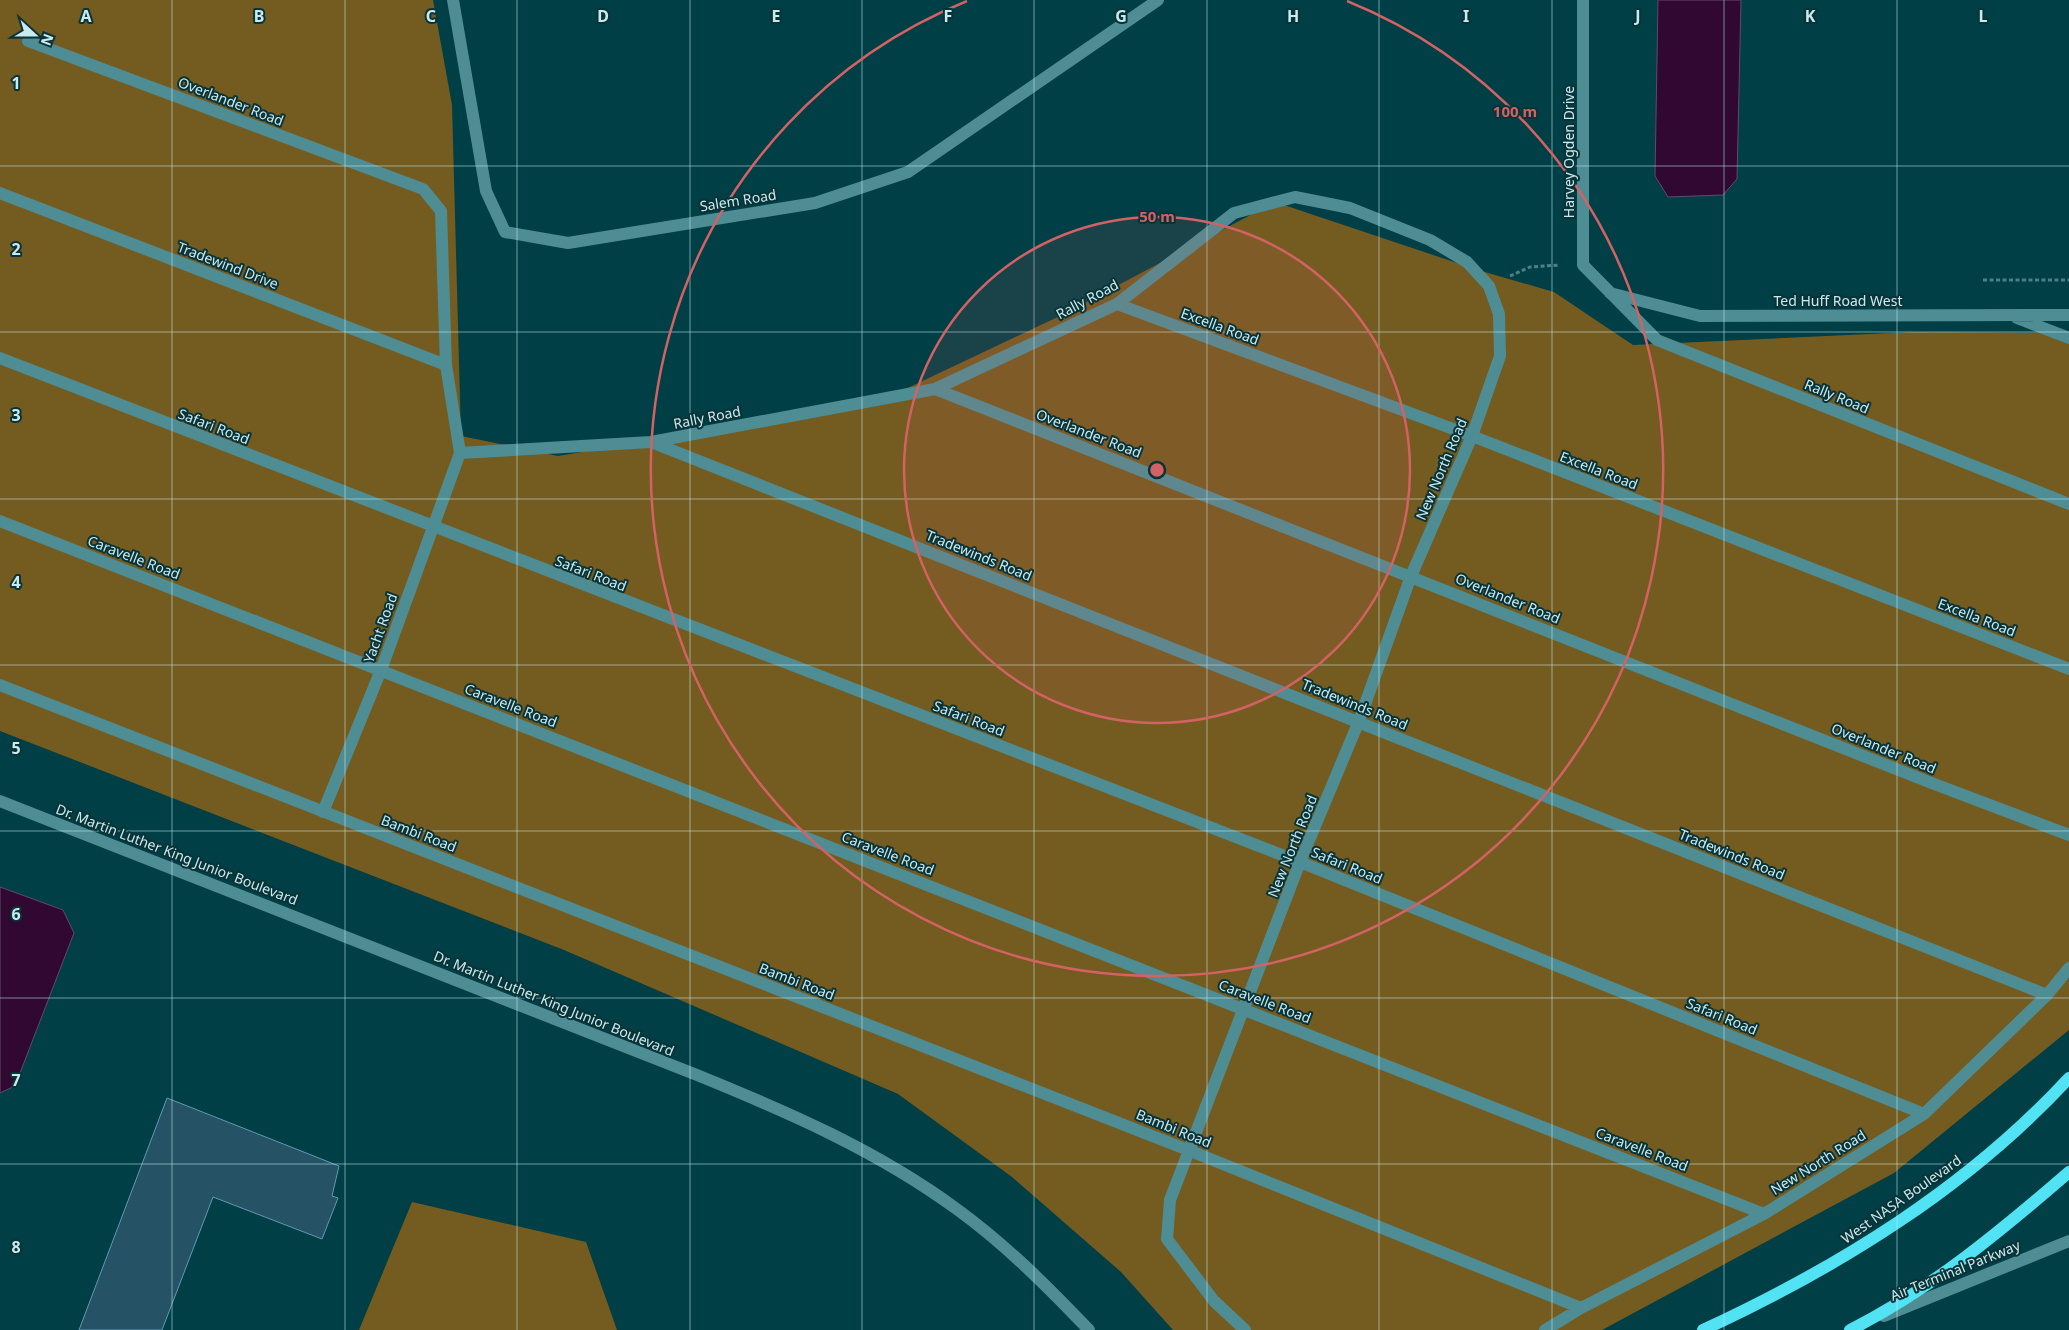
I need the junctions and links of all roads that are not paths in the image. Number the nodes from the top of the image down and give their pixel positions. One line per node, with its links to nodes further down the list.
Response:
1 (453, 0): 2 (street, Salem Road)
2 (1158, 0)
3 (1583, 0): 6 (street, Harvey Ogden Drive)
4 (28, 41): 13 (street, Overlander Road)
5 (0, 193): 13 (street, Tradewind Drive)
6 (1610, 293): 8 (street, Ted Huff Road West); 18 (street, Rally Road)
7 (1117, 304): 11 (street, Rally Road); 14 (street, Rally Road); 15 (street, Excella Road)
8 (2007, 314): 9 (street, Ted Huff Road West); 10 (street)
9 (2069, 315)
10 (2069, 338)
11 (1500, 356): 15 (street, New North Road)
12 (0, 358): 20 (street, Safari Road)
13 (446, 365): 17 (street)
14 (935, 389): 16 (street, Rally Road); 21 (street, Overlander Road)
15 (1472, 436): 21 (street, New North Road); 22 (street, Excella Road)
16 (651, 442): 17 (street, Rally Road); 25 (street, Tradewinds Road)
17 (460, 453): 20 (street, Yacht Road)
18 (2069, 504)
19 (0, 520): 23 (street, Caravelle Road)
20 (431, 527): 23 (street, Yacht Road); 29 (street, Safari Road)
21 (1412, 576): 25 (street, New North Road); 28 (street, Overlander Road)
22 (2069, 668)
23 (381, 670): 27 (street, Yacht Road); 32 (street, Caravelle Road)
24 (0, 684): 27 (street, Bambi Road)
25 (1359, 721): 29 (street, New North Road); 31 (street, Tradewinds Road)
26 (0, 801): 41 (street, Dr. Martin Luther King Junior Boulevard)
27 (323, 812): 35 (street, Bambi Road)
28 (2069, 835)
29 (1300, 862): 32 (street, New North Road); 34 (street, Safari Road)
30 (2069, 968): 31 (street, New North Road)
31 (2048, 995): 34 (street, New North Road)
32 (1245, 1010): 35 (street, New North Road); 37 (street, Caravelle Road)
33 (2069, 1078): 44 (main road, West NASA Boulevard)
34 (1924, 1114): 37 (street, New North Road)
35 (1188, 1150): 39 (street, Bambi Road); 42 (street, New North Road)
36 (2069, 1172): 40 (main road)
37 (1764, 1214): 39 (street, New North Road)
38 (2069, 1241): 40 (street, Air Terminal Parkway)
39 (1581, 1308): 43 (street, New North Road)
40 (1852, 1329)
41 (1089, 1330)
42 (1245, 1330)
43 (1545, 1330)
44 (1704, 1330)

